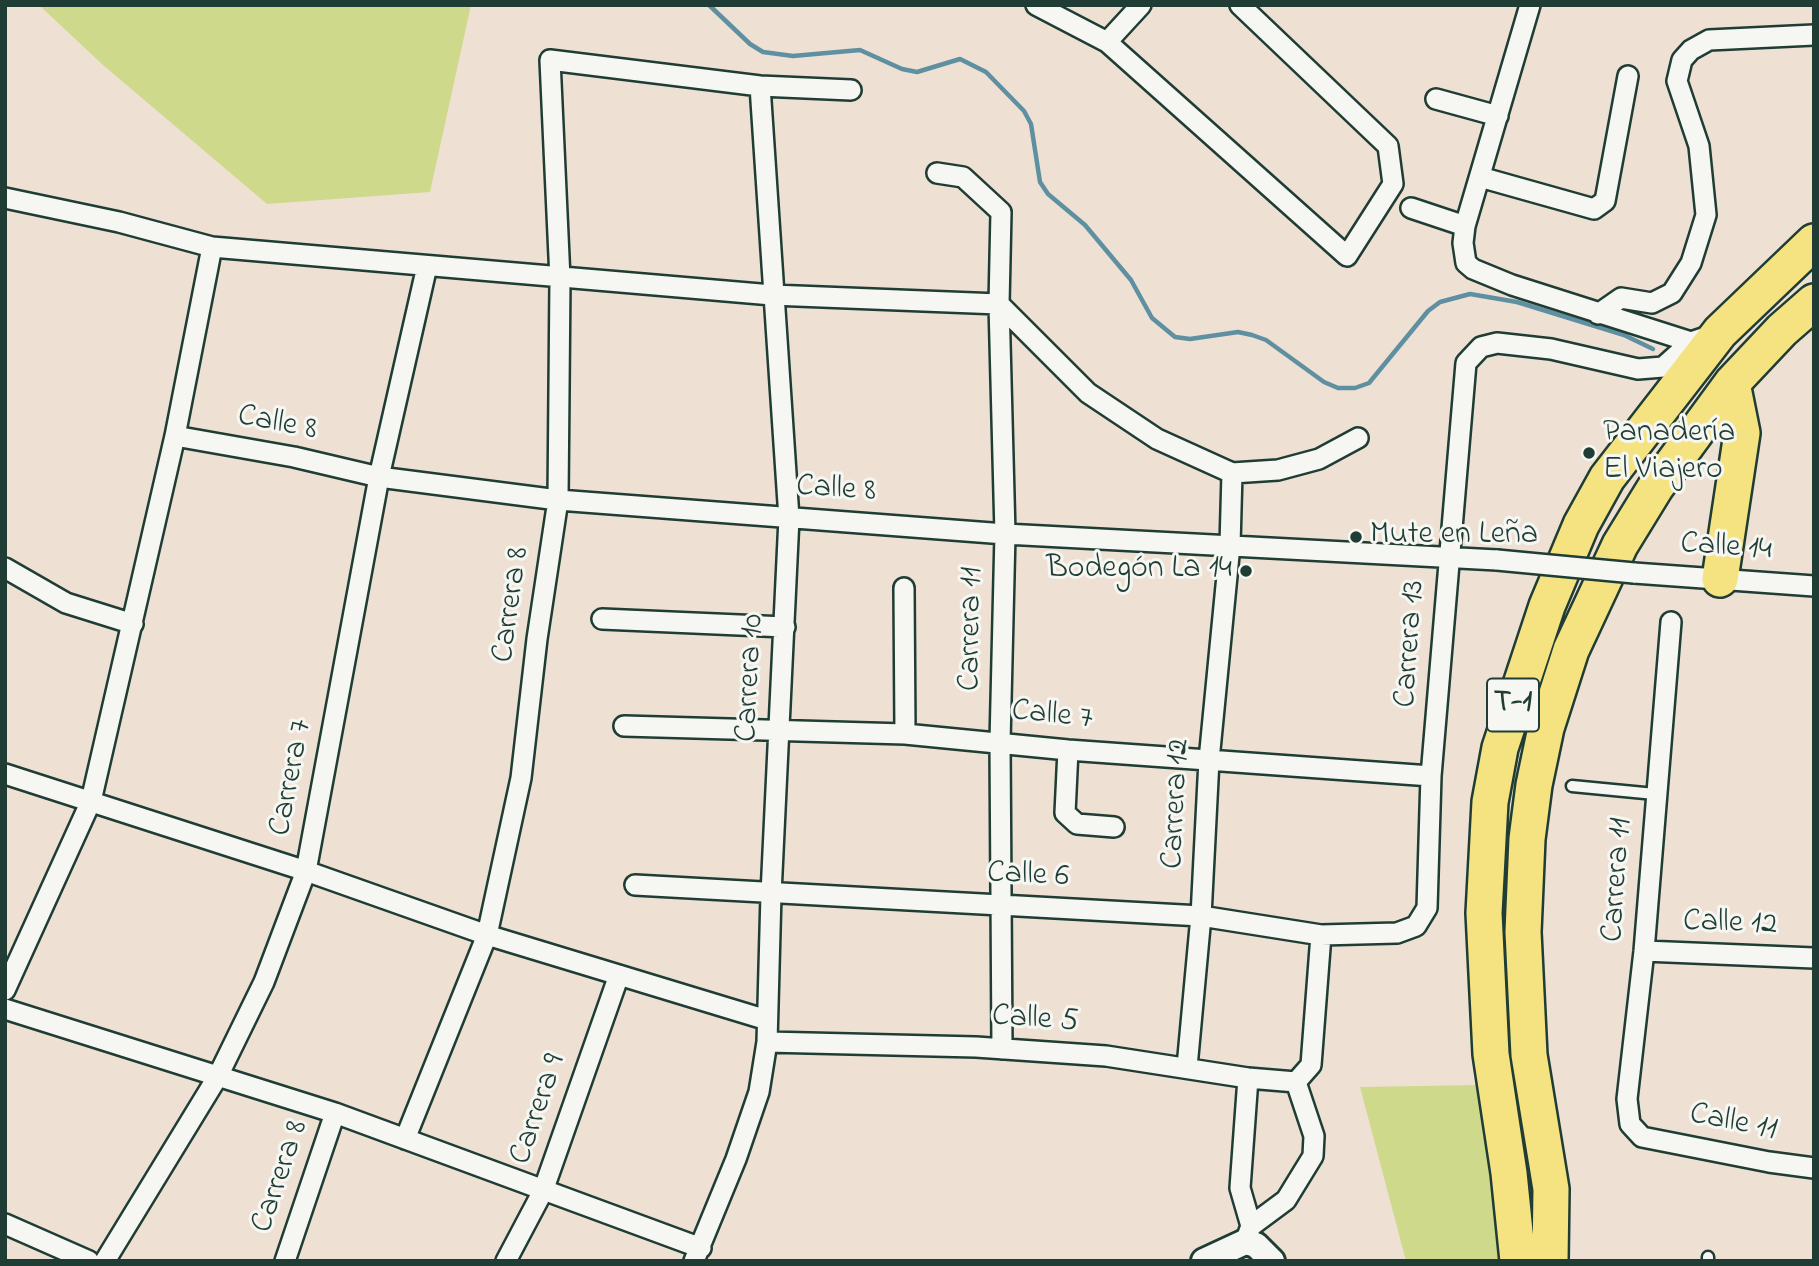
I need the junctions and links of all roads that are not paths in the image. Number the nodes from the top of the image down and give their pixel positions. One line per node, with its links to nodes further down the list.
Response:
1 (1036, 5): 6 (street)
2 (1141, 5): 6 (street)
3 (1240, 5): 6 (street)
4 (1530, 5): 11 (street)
5 (1814, 35): 24 (street)
6 (1107, 42)
7 (1628, 76): 13 (street)
8 (760, 86): 9 (street); 20 (street, Carrera 8); 21 (street, Carrera 10)
9 (851, 90)
10 (1436, 99): 11 (street)
11 (1498, 116): 13 (street)
12 (937, 173): 23 (street, Carrera 11)
13 (1480, 177): 16 (street)
14 (5, 198): 18 (street)
15 (1411, 208): 16 (street)
16 (1465, 226): 24 (street)
17 (1814, 242): 25 (highway, T-1)
18 (212, 247): 19 (street); 27 (street)
19 (427, 266): 20 (street); 30 (street, Carrera 7)
20 (560, 279): 21 (street); 31 (street, Carrera 8)
21 (772, 295): 23 (street); 32 (street, Carrera 10)
22 (1814, 302): 26 (highway, T-1)
23 (999, 304): 29 (street); 33 (street, Carrera 11)
24 (1598, 314): 25 (street)
25 (1705, 337): 35 (street, Carrera 13); 92 (highway, T-1)
26 (1732, 383): 38 (highway); 81 (highway, T-1)
27 (175, 436): 30 (street, Calle 8); 43 (street)
28 (1358, 438): 29 (street)
29 (1232, 473): 34 (street, Carrera 12)
30 (379, 477): 31 (street, Calle 8); 57 (street, Carrera 7)
31 (558, 500): 32 (street, Calle 8); 63 (street, Carrera 8)
32 (789, 518): 33 (street, Calle 8); 44 (street, Carrera 10)
33 (1005, 534): 34 (street, Calle 8); 48 (street, Carrera 11)
34 (1230, 545): 35 (street, Calle 8); 50 (street, Carrera 12)
35 (1448, 557): 36 (street, Calle 8); 52 (street, Carrera 13)
36 (1497, 560): 38 (street, Calle 14, bridge)
37 (5, 568): 43 (street)
38 (1720, 579): 39 (street, Calle 14)
39 (1814, 586)
40 (904, 588): 47 (street)
41 (602, 619): 44 (street)
42 (1671, 622): 54 (street, Carrera 11)
43 (133, 624): 55 (street)
44 (785, 627): 46 (street, Carrera 10)
45 (624, 726): 46 (street, Calle 7)
46 (779, 732): 47 (street, Calle 7); 59 (street, Carrera 10)
47 (905, 734): 48 (street, Calle 7)
48 (1000, 741): 49 (street, Calle 7); 60 (street, Carrera 11)
49 (1068, 750): 50 (street, Calle 7); 56 (street)
50 (1209, 760): 52 (street, Calle 7); 61 (street, Carrera 12)
51 (5, 774): 55 (street)
52 (1431, 776): 62 (street, Carrera 13)
53 (1572, 786): 54 (lane)
54 (1655, 794): 65 (street, Carrera 11)
55 (91, 801): 57 (street); 68 (street)
56 (1114, 827)
57 (306, 871): 63 (street); 74 (street, Carrera 7)
58 (635, 885): 59 (street, Calle 6)
59 (771, 894): 60 (street, Calle 6); 70 (street, Carrera 10)
60 (1000, 905): 61 (street, Calle 6); 72 (street, Carrera 11)
61 (1202, 916): 64 (street, Calle 6); 73 (street, Carrera 12)
62 (1416, 926): 64 (street, Calle 6)
63 (487, 935): 67 (street); 79 (street, Carrera 8)
64 (1321, 935): 76 (street)
65 (1644, 951): 66 (street, Calle 12); 78 (street, Carrera 11)
66 (1814, 958)
67 (619, 975): 70 (street); 82 (street, Carrera 9)
68 (5, 990)
69 (5, 1010): 74 (street)
70 (767, 1020): 71 (street, Carrera 10)
71 (767, 1042): 72 (street, Calle 5); 85 (street, Carrera 10)
72 (1002, 1049): 73 (street, Calle 5)
73 (1187, 1067): 75 (street, Calle 5)
74 (218, 1076): 77 (street); 87 (street, Carrera 7)
75 (1248, 1078): 76 (street, Calle 5); 84 (street)
76 (1296, 1082): 84 (street)
77 (335, 1113): 79 (street); 88 (street, Carrera 8)
78 (1643, 1137): 80 (street, Calle 11)
79 (405, 1139): 82 (street)
80 (1814, 1167)
81 (1551, 1189): 93 (highway, T-1); 94 (highway)
82 (544, 1191): 85 (street); 89 (street, Carrera 9)
83 (5, 1224): 86 (street)
84 (1248, 1234): 90 (street); 91 (street)
85 (697, 1255)
86 (89, 1261)
87 (105, 1261)
88 (285, 1261)
89 (506, 1261)
90 (1204, 1261)
91 (1272, 1261)
92 (1518, 1261)
93 (1550, 1261)
94 (1571, 1261)

